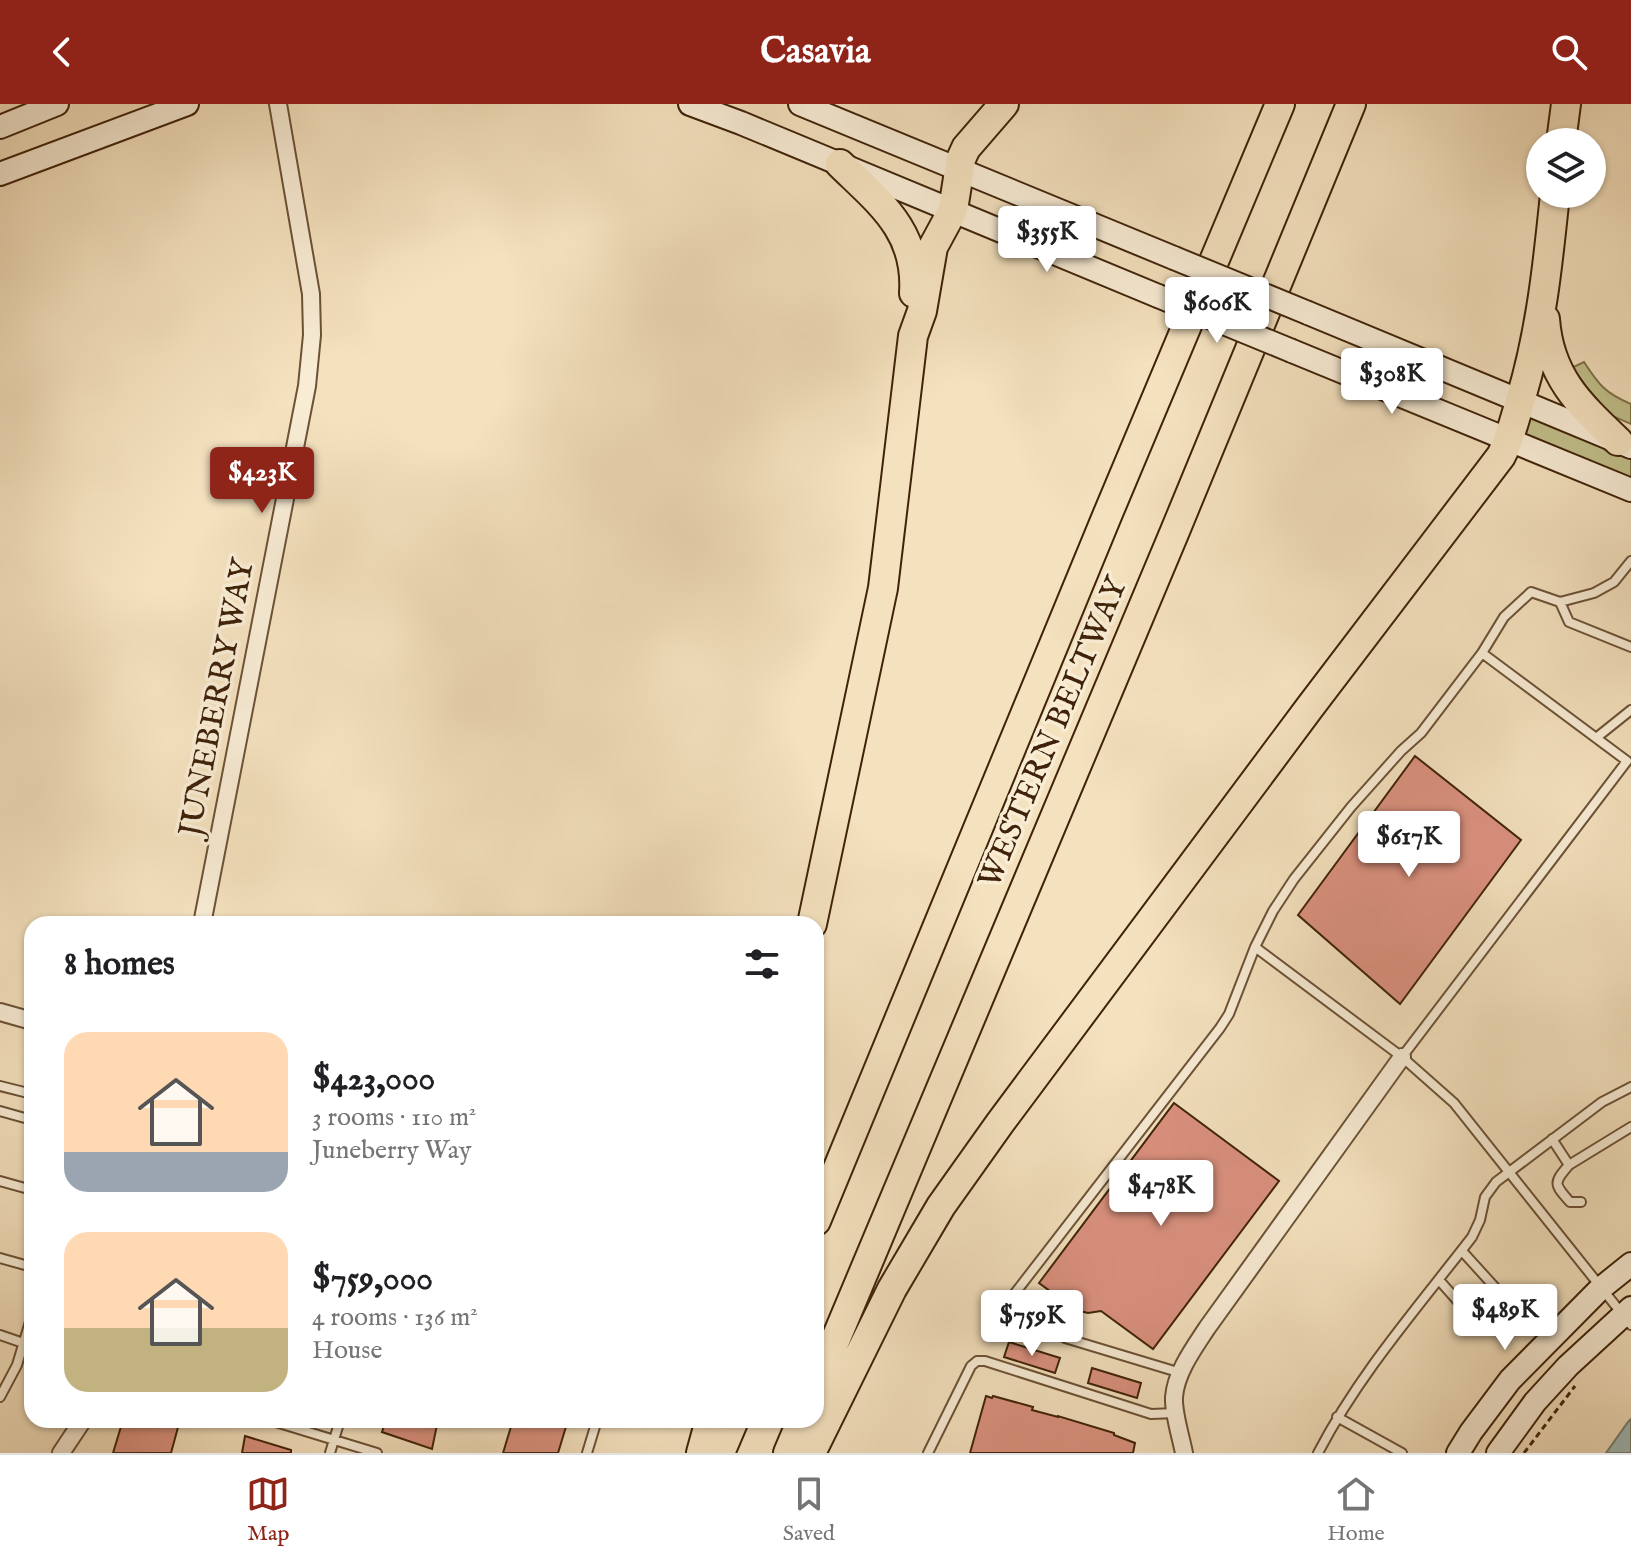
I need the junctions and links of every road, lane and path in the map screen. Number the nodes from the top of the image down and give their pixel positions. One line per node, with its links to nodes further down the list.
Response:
1 (57, 104): 10 (main road)
2 (187, 104): 14 (main road)
3 (278, 104): 30 (street, JUNEBERRY WAY)
4 (690, 104): 12 (main road)
5 (800, 104): 13 (main road)
6 (1004, 104): 13 (highway)
7 (1280, 104): 47 (highway, WESTERN BELTWAY)
8 (1351, 104): 59 (highway, WESTERN BELTWAY)
9 (1566, 104): 11 (highway)
10 (0, 127)
11 (1563, 128)
12 (840, 164): 16 (main road); 18 (highway)
13 (960, 171): 16 (highway); 19 (main road, bridge)
14 (0, 174)
15 (1553, 208): 17 (highway)
16 (953, 210): 18 (highway); 20 (main road, bridge)
17 (1543, 300): 19 (highway); 21 (highway)
18 (913, 336): 31 (highway)
19 (1520, 401): 20 (highway); 21 (main road)
20 (1510, 440): 22 (main road); 64 (highway)
21 (1624, 444)
22 (1631, 490)
23 (1631, 561): 24 (lane)
24 (1560, 602): 25 (lane); 26 (lane)
25 (1631, 647)
26 (1482, 653): 28 (lane); 32 (lane)
27 (1631, 710): 28 (lane)
28 (1596, 738): 29 (lane)
29 (1630, 760): 35 (lane)
30 (204, 916)
31 (814, 916)
32 (1255, 947): 35 (lane); 60 (lane)
33 (0, 1012): 34 (street)
34 (24, 1019)
35 (1402, 1057): 44 (lane); 60 (street)
36 (0, 1086): 38 (lane)
37 (1631, 1087): 42 (lane)
38 (24, 1092)
39 (0, 1111): 40 (lane)
40 (24, 1118)
41 (1631, 1127): 43 (lane)
42 (1552, 1139): 43 (lane); 44 (lane)
43 (1569, 1165): 48 (lane)
44 (1508, 1172): 49 (lane); 54 (lane)
45 (0, 1181): 46 (lane)
46 (24, 1188)
47 (824, 1202)
48 (1581, 1202)
49 (1462, 1251): 53 (lane); 53 (lane)
50 (0, 1258): 52 (lane)
51 (1631, 1264): 54 (main road)
52 (24, 1265)
53 (1439, 1280): 63 (lane)
54 (1600, 1289): 55 (lane); 86 (main road)
55 (1628, 1316): 87 (main road)
56 (0, 1335): 57 (lane)
57 (24, 1344)
58 (24, 1352): 61 (lane)
59 (824, 1367)
60 (1181, 1373): 62 (street)
61 (0, 1397)
62 (1176, 1413): 82 (lane); 83 (street)
63 (1337, 1417): 84 (lane); 85 (lane)
64 (824, 1427)
65 (78, 1428): 74 (street)
66 (295, 1428): 73 (lane)
67 (338, 1428): 73 (lane)
68 (595, 1428): 77 (lane)
69 (708, 1428): 78 (highway)
70 (731, 1428): 79 (highway)
71 (799, 1428): 80 (highway)
72 (823, 1428): 81 (highway)
73 (335, 1440): 75 (lane); 76 (lane)
74 (61, 1453)
75 (330, 1453)
76 (377, 1453)
77 (587, 1453)
78 (701, 1453)
79 (720, 1453)
80 (788, 1453)
81 (811, 1453)
82 (928, 1453)
83 (1184, 1453)
84 (1318, 1453)
85 (1402, 1453)
86 (1458, 1453)
87 (1498, 1453)

